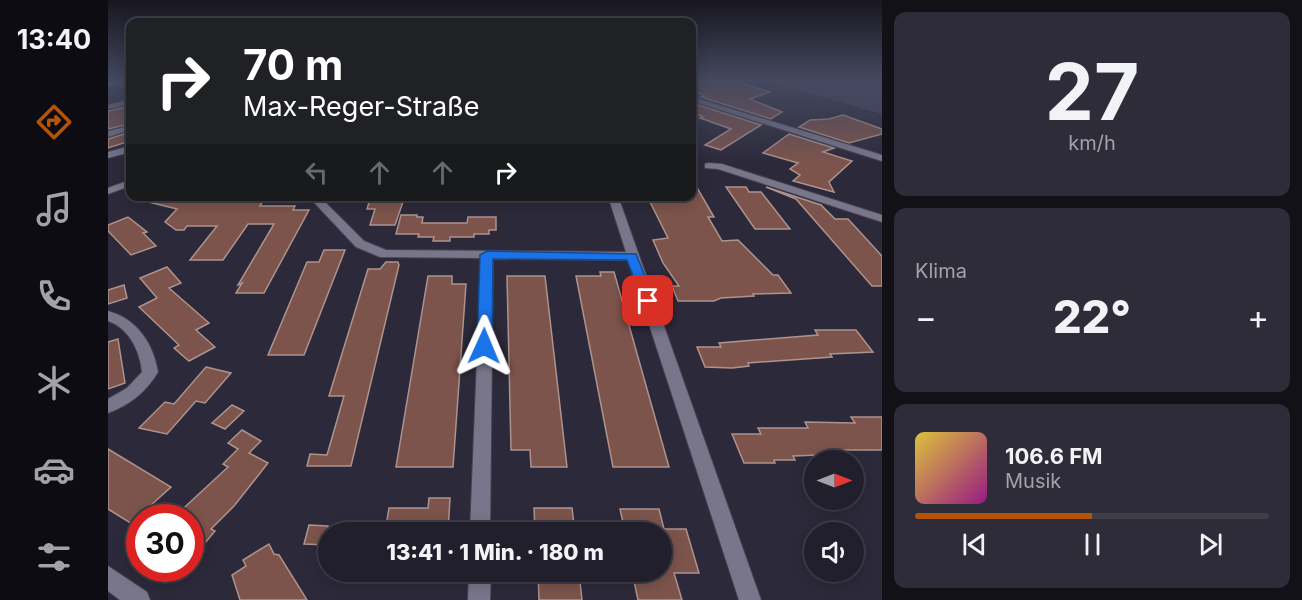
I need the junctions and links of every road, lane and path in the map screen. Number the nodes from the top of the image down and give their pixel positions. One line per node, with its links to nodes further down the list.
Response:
1 (721, 108): 6 (street)
2 (126, 129): 3 (street)
3 (108, 134)
4 (126, 150): 5 (street)
5 (108, 156)
6 (882, 158)
7 (708, 166): 12 (street)
8 (126, 184): 9 (street)
9 (108, 190)
10 (318, 201): 13 (street)
11 (615, 201): 14 (street)
12 (882, 219)
13 (487, 255): 14 (street); 17 (street)
14 (632, 256): 22 (street)
15 (108, 316): 16 (street)
16 (108, 406)
17 (480, 522)
18 (108, 577): 20 (street)
19 (480, 582): 21 (street)
20 (138, 600)
21 (479, 600)
22 (750, 600)

